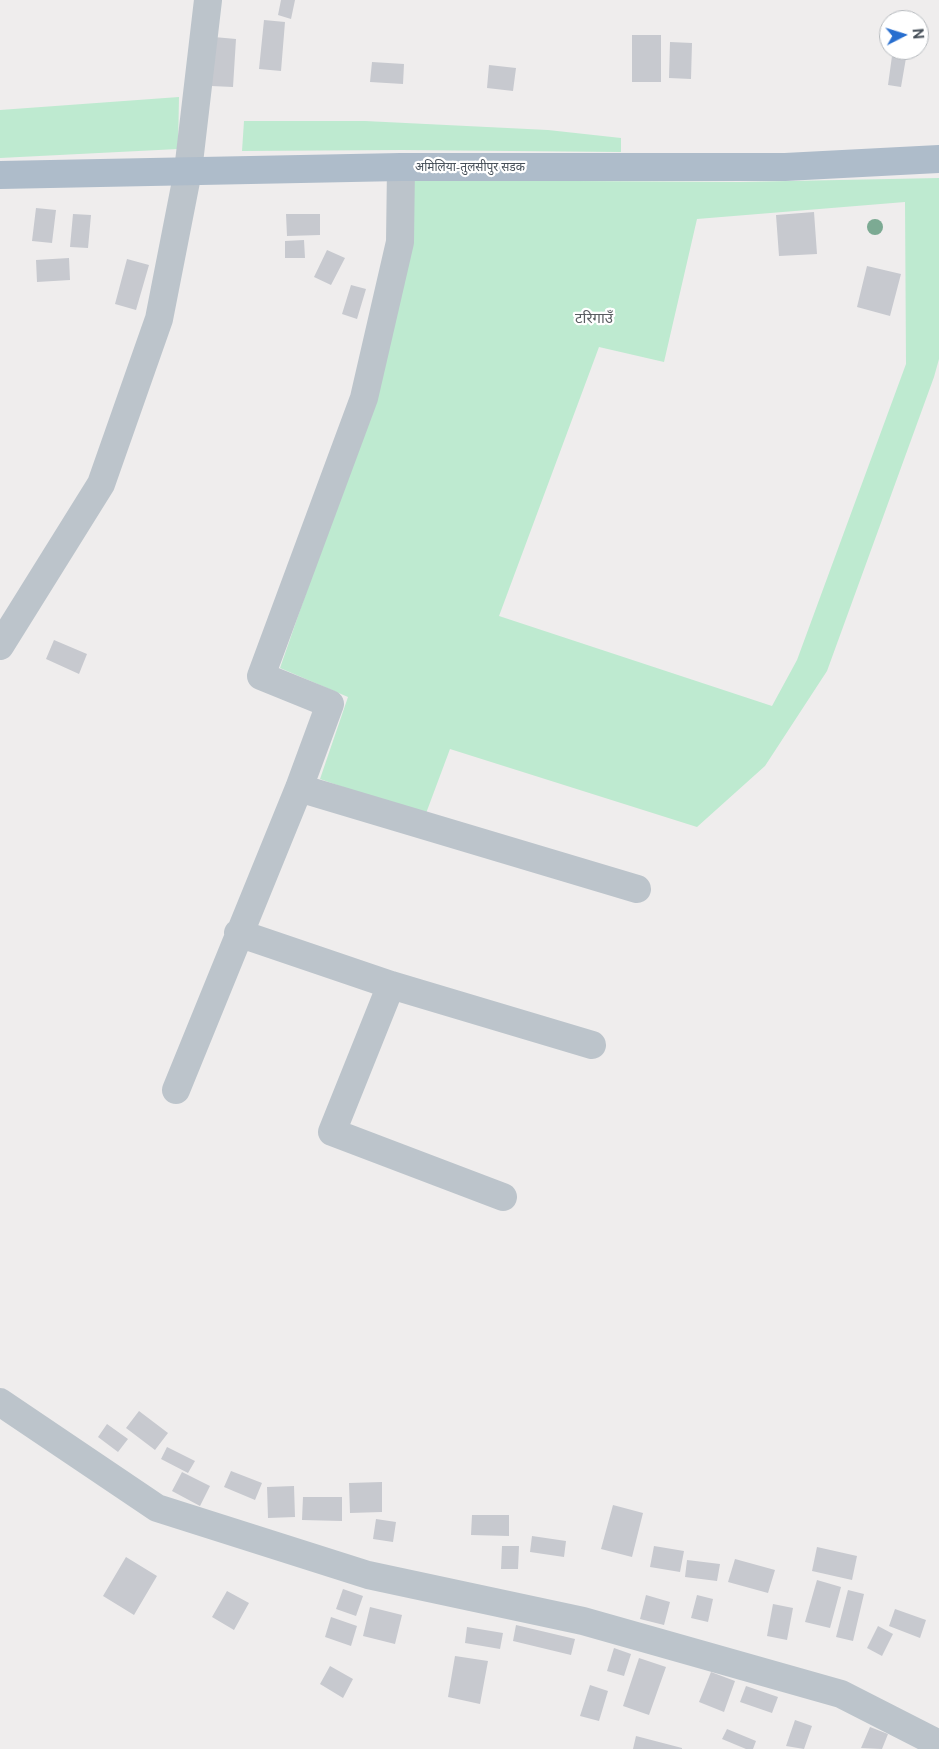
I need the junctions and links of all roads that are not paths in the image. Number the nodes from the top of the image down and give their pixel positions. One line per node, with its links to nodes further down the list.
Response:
1 (208, 0): 4 (street)
2 (939, 159): 3 (main road, अमिलिया-तुलसीपुर सडक)
3 (401, 167): 4 (main road, अमिलिया-तुलसीपुर सडक); 7 (street)
4 (188, 171): 5 (main road, अमिलिया-तुलसीपुर सडक); 6 (street)
5 (0, 174)
6 (0, 646)
7 (299, 788): 8 (street); 9 (street)
8 (637, 890)
9 (238, 933): 10 (street); 12 (street)
10 (391, 985): 11 (street); 13 (street)
11 (592, 1045)
12 (176, 1090)
13 (503, 1196)
14 (0, 1402): 15 (street)
15 (939, 1744)

